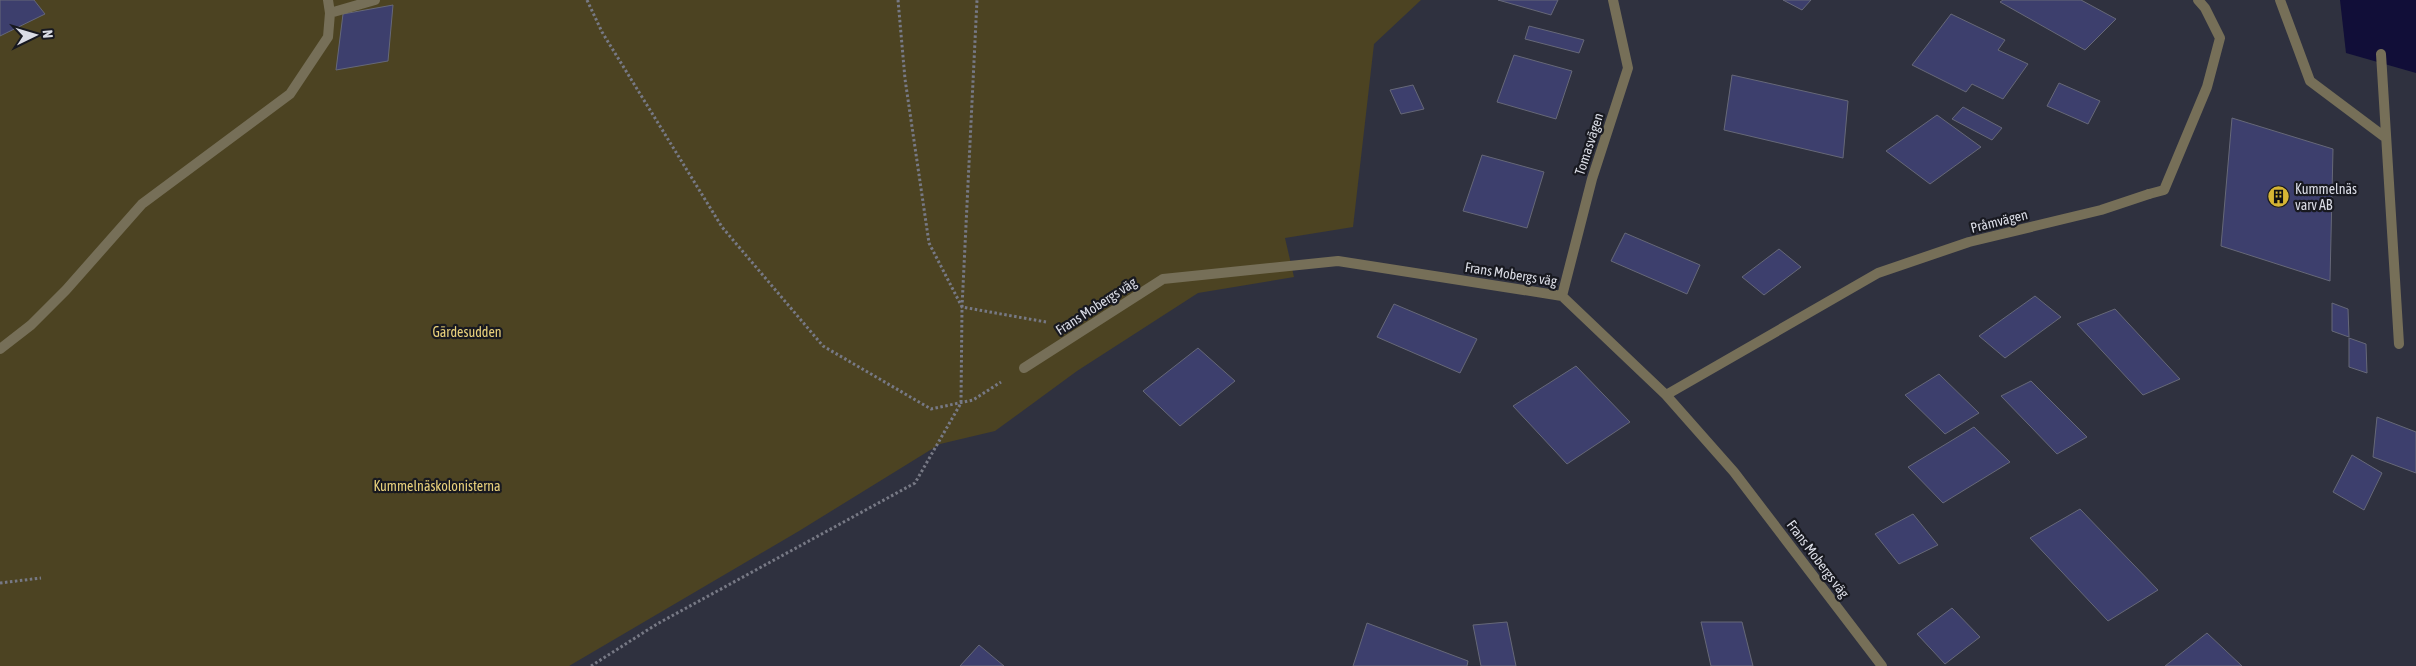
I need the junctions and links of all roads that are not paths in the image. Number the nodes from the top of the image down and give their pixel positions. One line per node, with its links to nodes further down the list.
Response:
1 (328, 0): 6 (street)
2 (375, 0): 6 (street)
3 (1613, 0): 9 (street, Tomasvägen)
4 (2198, 0): 13 (street, Pråmvägen)
5 (2280, 0): 8 (street)
6 (330, 13): 11 (street)
7 (2381, 54): 8 (street)
8 (2386, 138): 10 (street)
9 (1562, 296): 12 (street, Frans Mobergs väg); 13 (street, Frans Mobergs väg)
10 (2400, 344)
11 (0, 349)
12 (1024, 368)
13 (1666, 395): 14 (street, Frans Mobergs väg)
14 (1882, 666)

